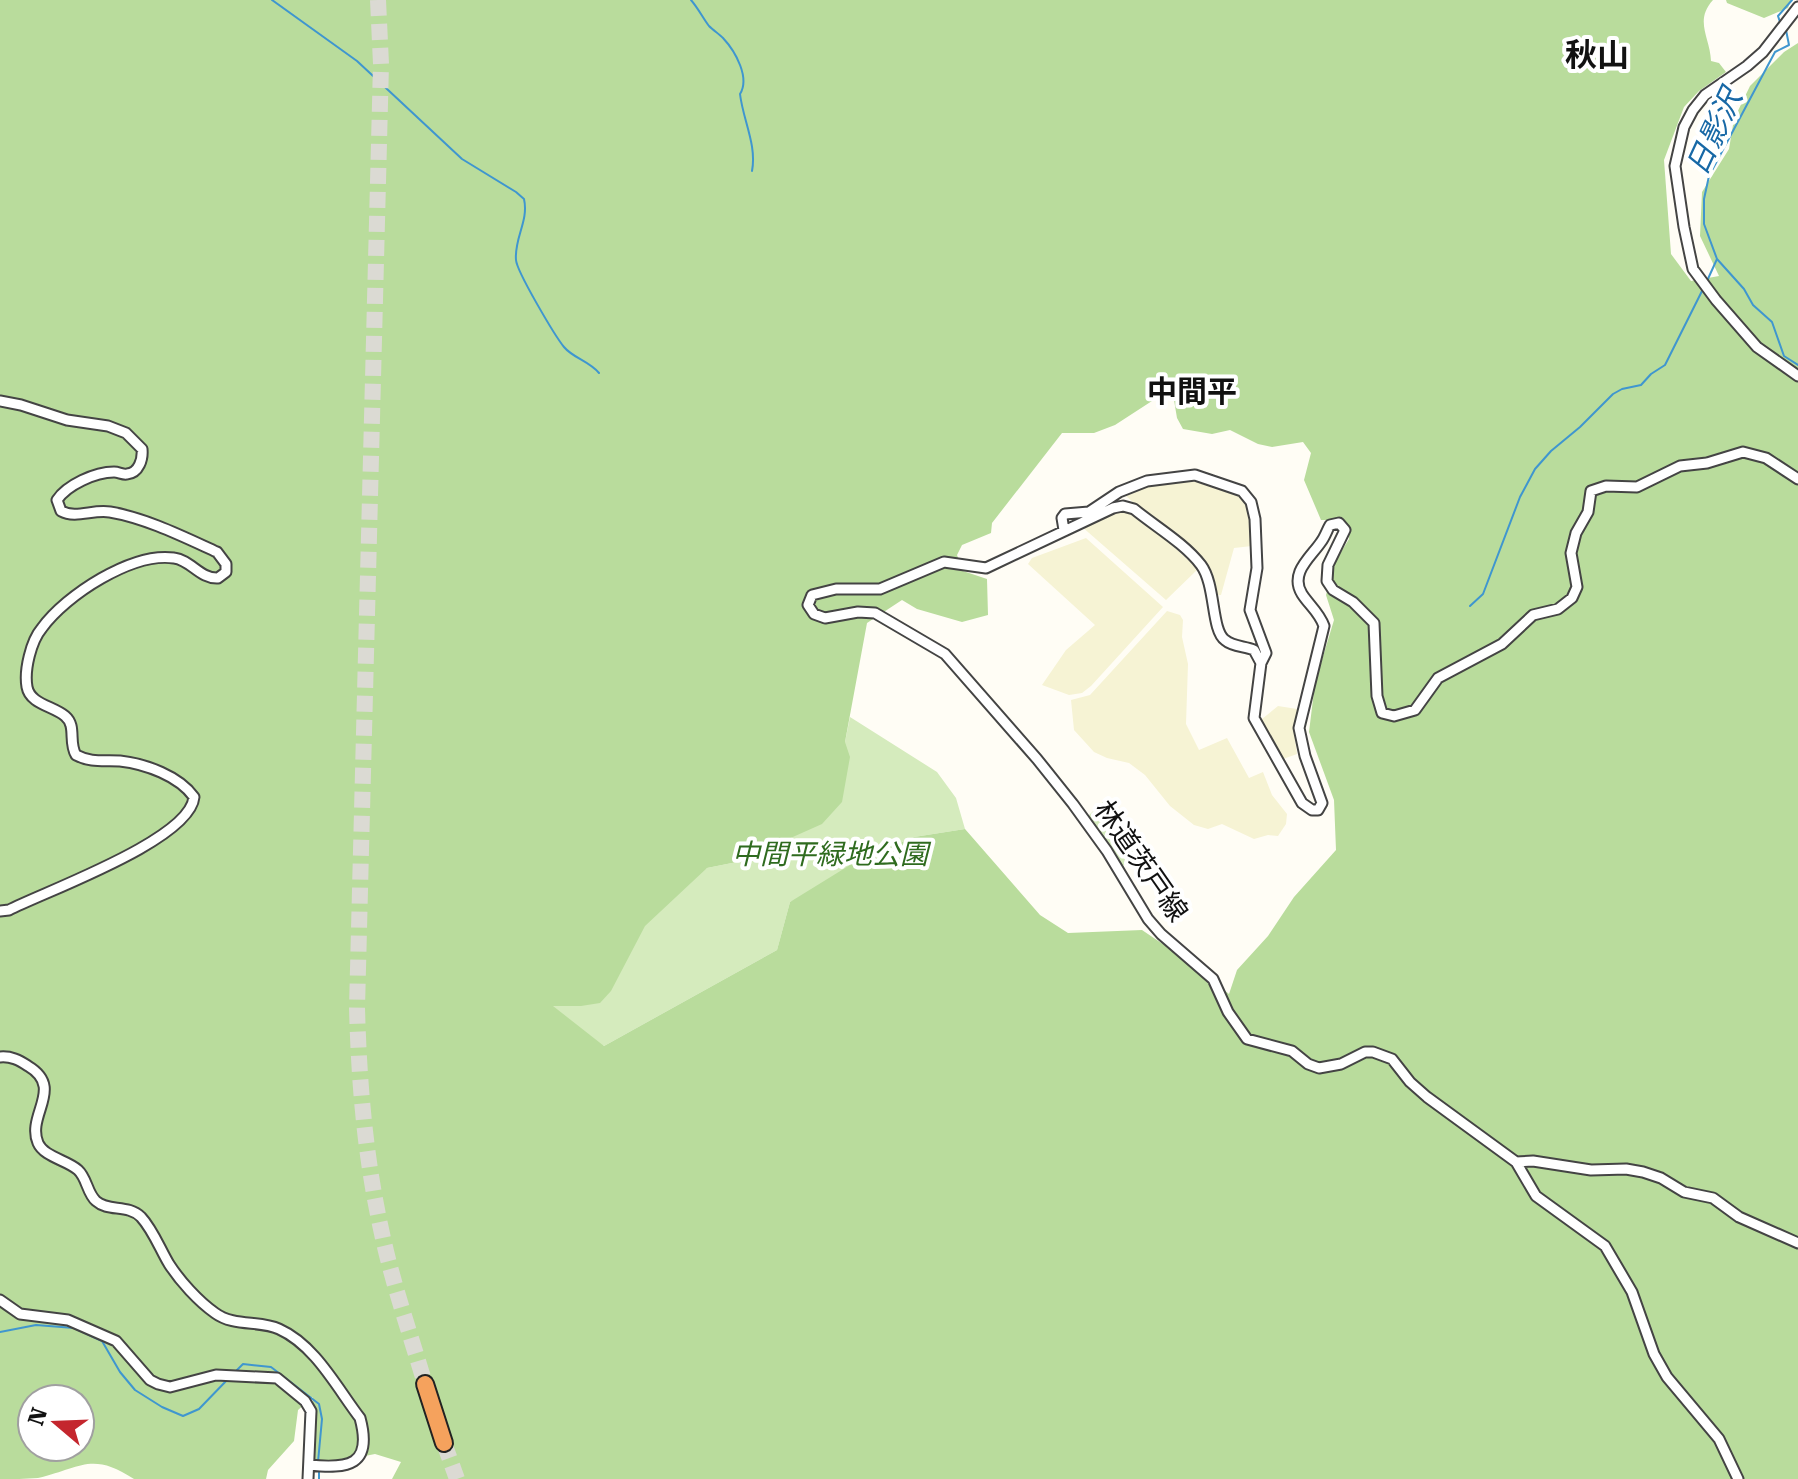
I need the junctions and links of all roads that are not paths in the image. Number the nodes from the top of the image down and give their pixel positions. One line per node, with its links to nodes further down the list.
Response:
1 (1798, 7): 2 (street)
2 (1798, 376)
3 (0, 401): 7 (street)
4 (1798, 479): 6 (street)
5 (1064, 530): 6 (street); 6 (street); 9 (street, 林道茨戸線)
6 (1261, 663)
7 (0, 911)
8 (0, 1057): 14 (street)
9 (1516, 1162): 10 (street); 16 (street)
10 (1798, 1243)
11 (0, 1300): 14 (street)
12 (426, 1388): 13 (highway)
13 (441, 1436)
14 (309, 1465): 15 (street)
15 (308, 1479)
16 (1738, 1479)

